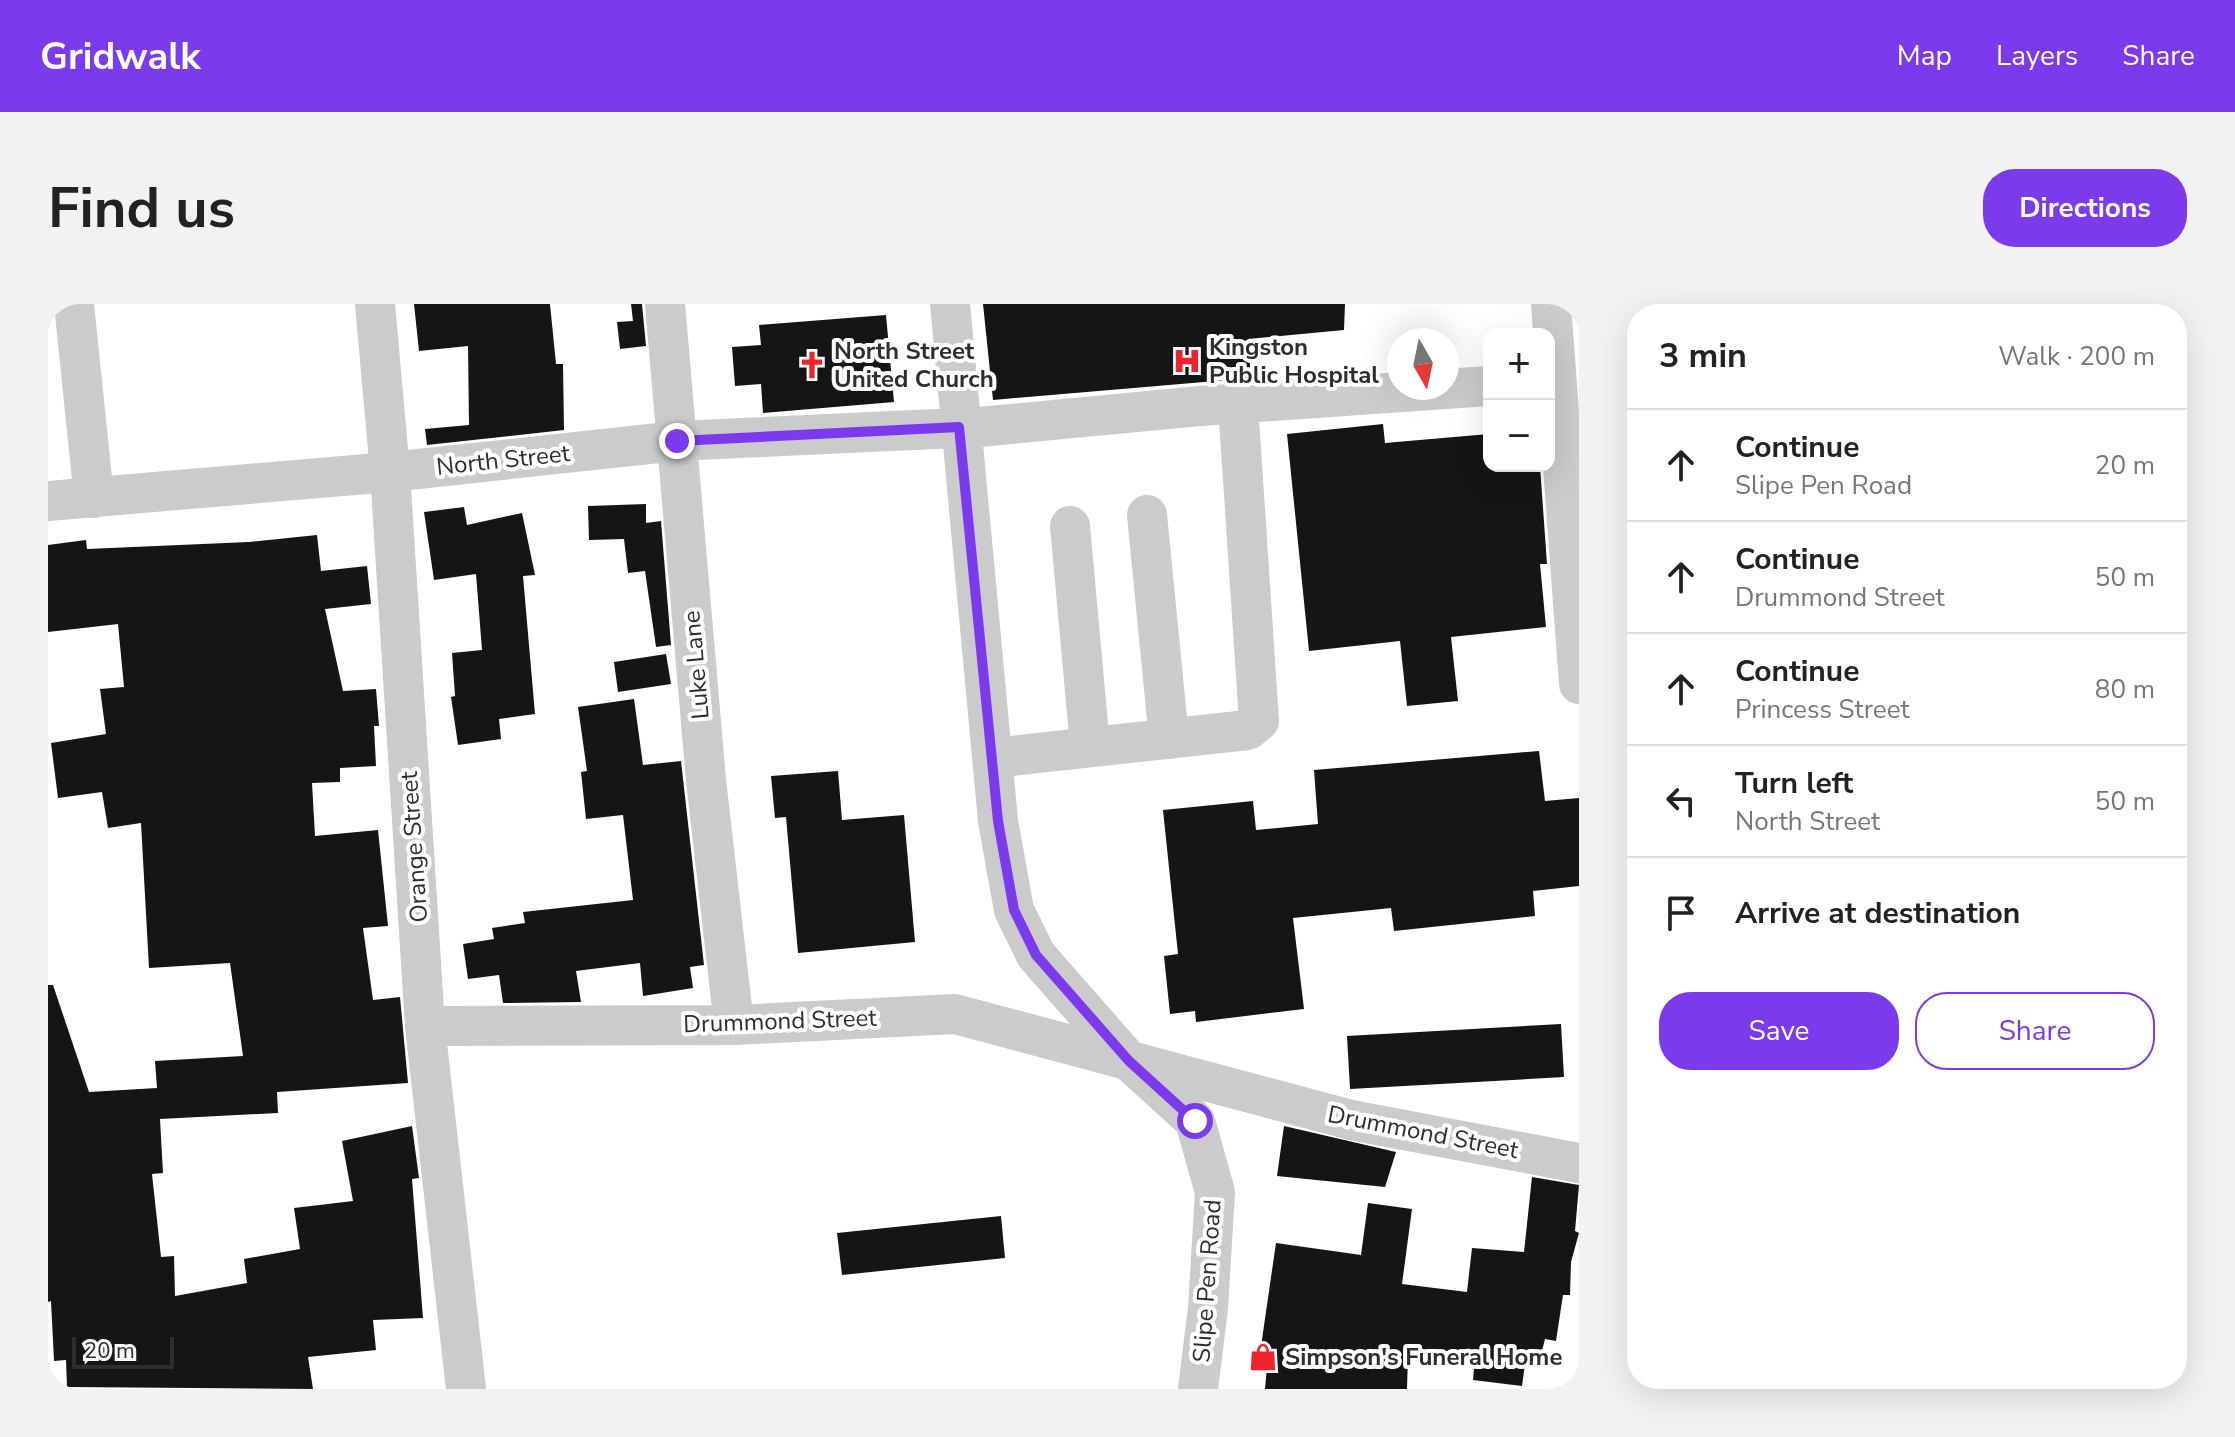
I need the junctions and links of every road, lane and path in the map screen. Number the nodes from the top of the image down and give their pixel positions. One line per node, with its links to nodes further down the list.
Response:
1 (74, 304): 12 (street)
2 (375, 304): 11 (street, Orange Street)
3 (665, 304): 10 (street, Luke Lane)
4 (950, 304): 9 (street)
5 (1551, 304): 6 (street)
6 (1562, 380): 16 (street)
7 (1483, 386): 8 (street, North Street)
8 (1238, 404): 9 (street, North Street); 17 (street)
9 (959, 427): 10 (street, North Street); 19 (street)
10 (677, 441): 11 (street, North Street); 20 (street, Luke Lane)
11 (390, 472): 12 (street, North Street); 21 (street, Orange Street)
12 (94, 498): 13 (street, North Street)
13 (48, 501)
14 (1147, 515): 17 (street)
15 (1070, 526): 18 (street)
16 (1579, 684)
17 (1169, 739): 18 (street)
18 (1090, 746): 19 (street)
19 (993, 758): 22 (street)
20 (734, 1025): 21 (street, Drummond Street); 22 (street, Drummond Street)
21 (425, 1026): 24 (street, Orange Street)
22 (1129, 1061): 23 (street, Drummond Street); 25 (street, Slipe Pen Road)
23 (1579, 1163)
24 (466, 1389)
25 (1198, 1389)

